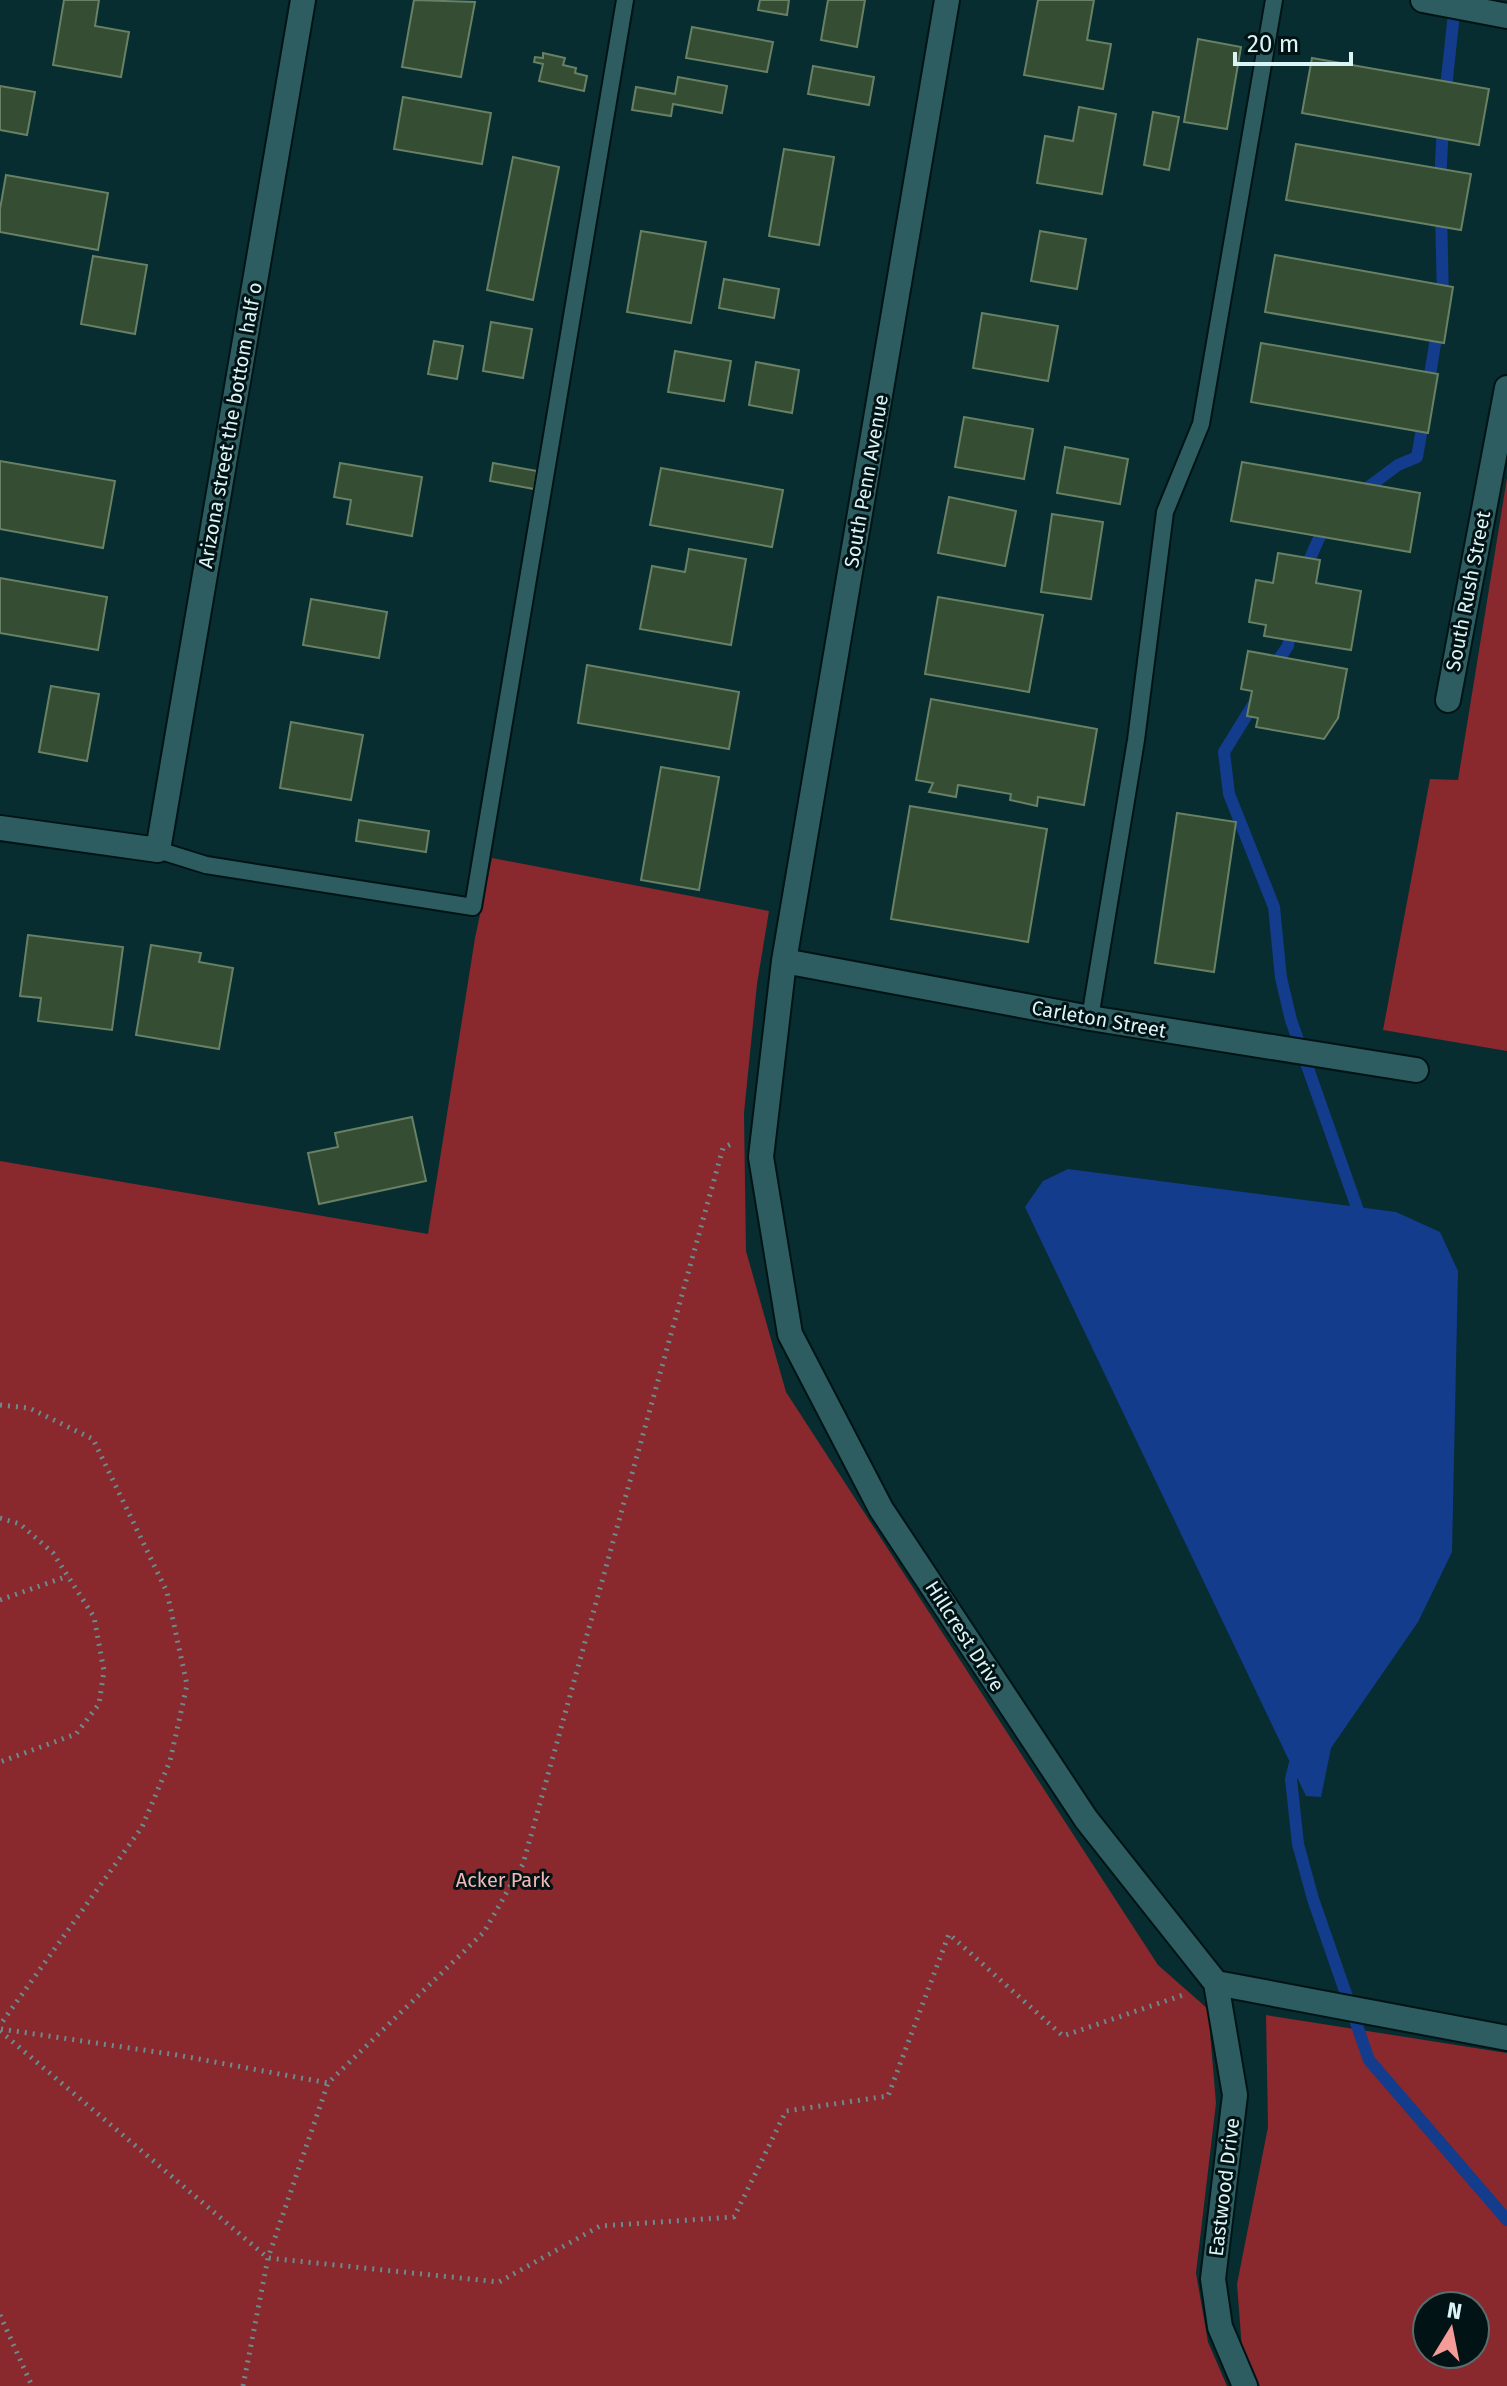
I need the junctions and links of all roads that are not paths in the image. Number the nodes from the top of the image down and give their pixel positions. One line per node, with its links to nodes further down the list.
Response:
1 (303, 0): 10 (street, Arizona street the bottom half o)
2 (625, 0): 10 (lane)
3 (947, 0): 11 (street, South Penn Avenue)
4 (1274, 0): 12 (lane)
5 (1423, 0): 6 (street)
6 (1507, 16)
7 (1507, 388): 8 (street, South Rush Street)
8 (1448, 700)
9 (0, 828): 10 (street)
10 (158, 850)
11 (784, 961): 12 (street, Carleton Street); 14 (street, Hillcrest Drive)
12 (1090, 1018): 13 (street, Carleton Street)
13 (1416, 1070)
14 (1216, 1983): 15 (street); 16 (street, Eastwood Drive)
15 (1507, 2038)
16 (1245, 2386)

